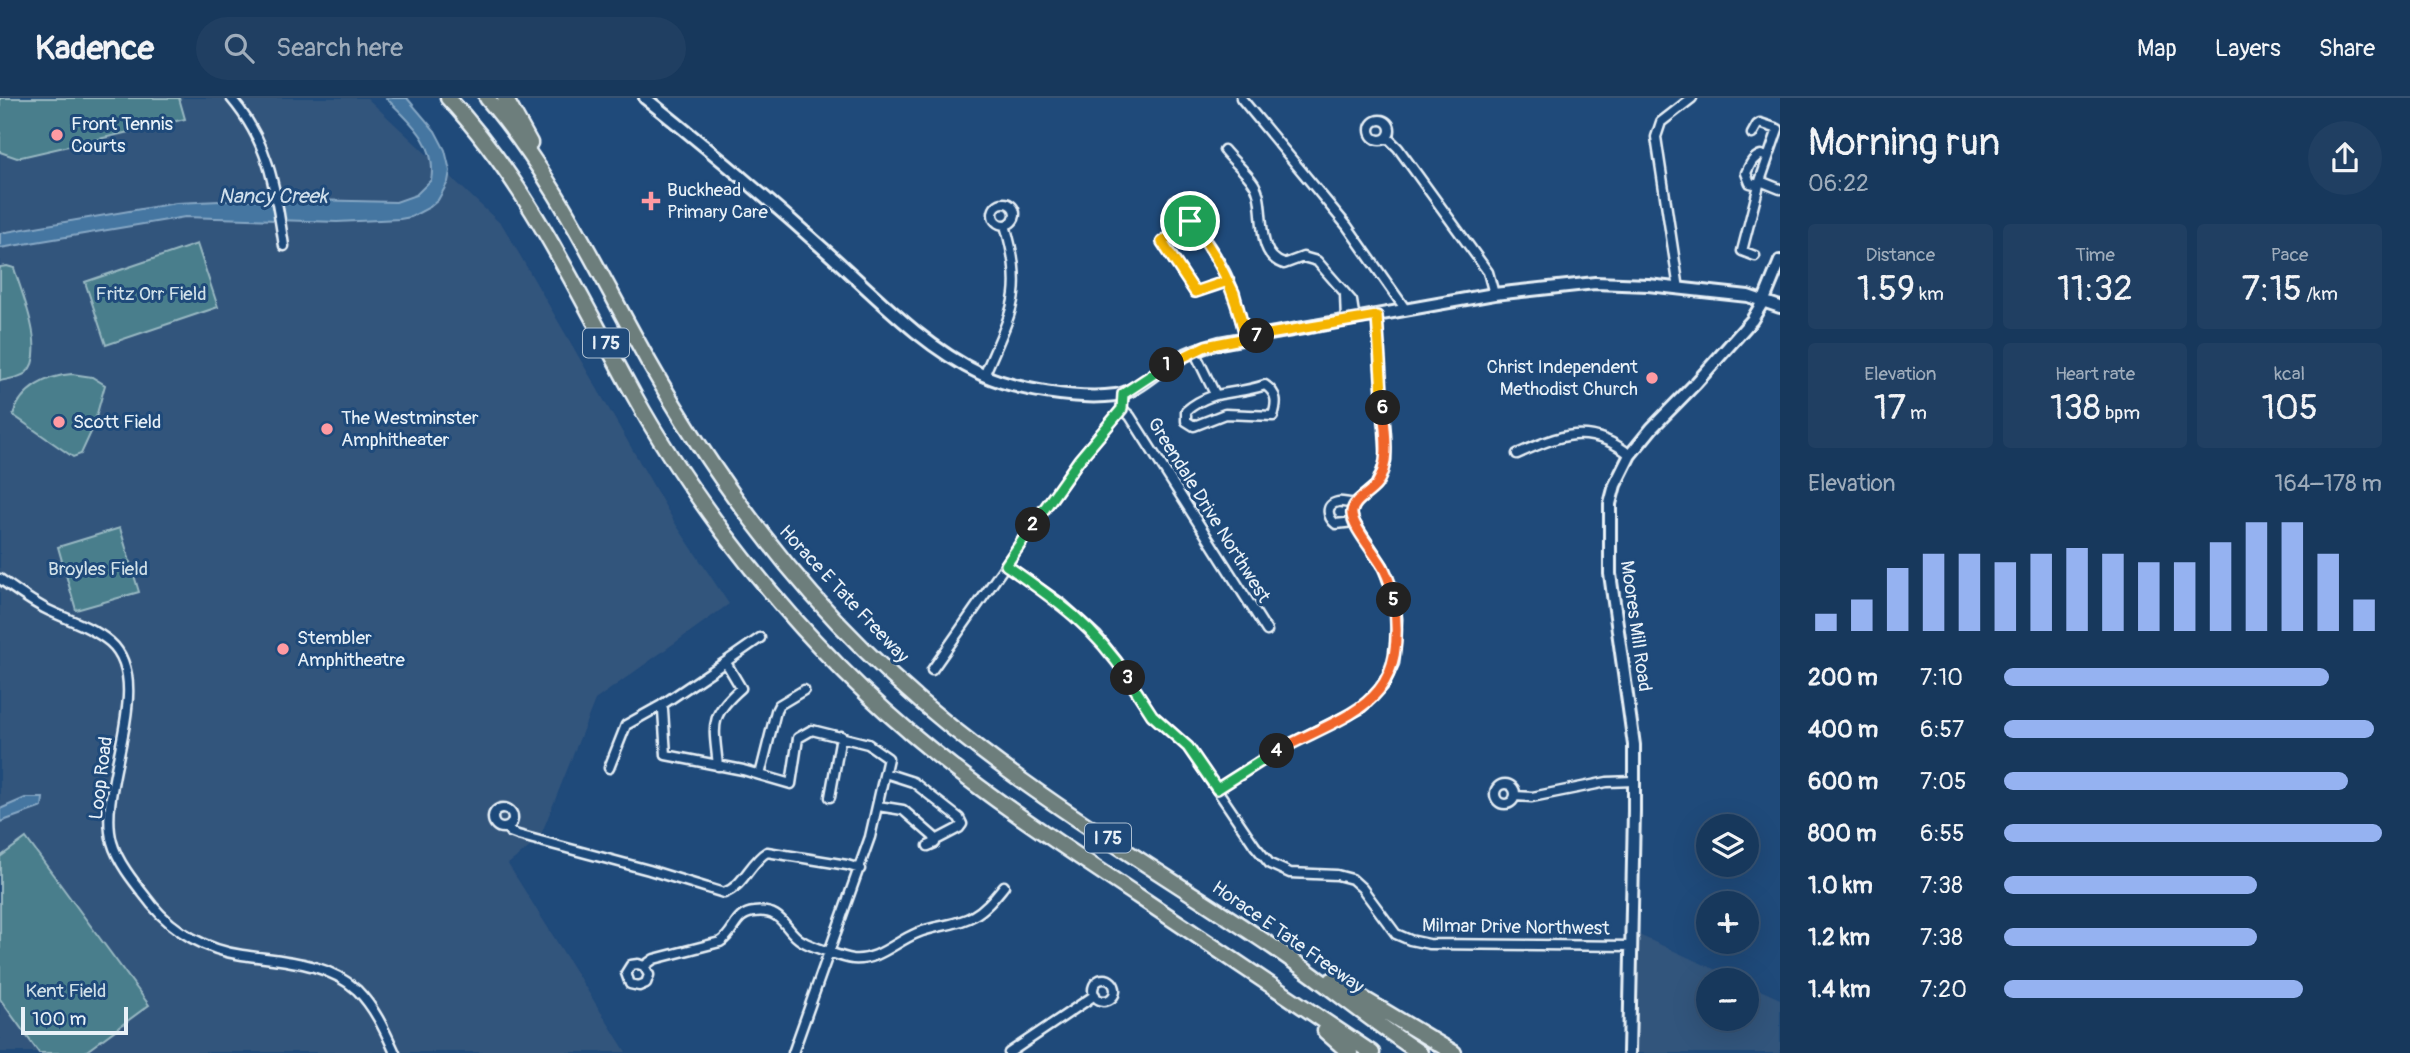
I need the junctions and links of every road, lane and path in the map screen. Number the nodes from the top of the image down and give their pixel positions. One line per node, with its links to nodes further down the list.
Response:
1 (231, 98): 19 (street)
2 (449, 98): 70 (highway, I 75)
3 (487, 98): 13 (highway, Horace E Tate Freeway / I 75)
4 (505, 98): 13 (highway)
5 (645, 98): 34 (main road)
6 (1241, 98): 29 (street)
7 (1692, 98): 25 (street)
8 (1779, 126): 9 (street); 12 (street)
9 (1752, 134)
10 (1387, 137): 26 (street)
11 (1224, 150): 31 (street)
12 (1768, 157): 14 (street); 14 (street)
13 (541, 170): 67 (highway, Horace E Tate Freeway / I 75)
14 (1759, 183): 15 (street); 21 (street)
15 (1780, 189)
16 (1174, 201): 17 (street)
17 (1190, 221): 24 (street); 24 (street)
18 (1004, 225): 34 (street)
19 (284, 246)
20 (1730, 251): 21 (street)
21 (1742, 251): 22 (street)
22 (1755, 256)
23 (1780, 261): 27 (main road, Moores Mill Road)
24 (1228, 281): 32 (street)
25 (1679, 289): 26 (main road); 27 (main road)
26 (1494, 294): 29 (main road)
27 (1764, 300): 28 (main road); 39 (main road, Moores Mill Road)
28 (1780, 307)
29 (1406, 310): 30 (main road)
30 (1377, 316): 31 (main road); 40 (street)
31 (1350, 320): 32 (main road)
32 (1246, 338): 33 (main road)
33 (1194, 351): 35 (main road); 36 (street)
34 (984, 376): 35 (main road)
35 (1123, 394): 37 (street)
36 (1215, 394): 36 (street)
37 (1122, 409): 42 (street); 44 (street, Greendale Drive Northwest)
38 (1517, 454): 39 (street)
39 (1630, 455): 55 (main road, Moores Mill Road)
40 (1355, 503): 41 (street); 41 (street)
41 (1354, 522): 56 (street)
42 (1006, 565): 47 (street); 56 (street)
43 (0, 579): 71 (street, Loop Road)
44 (1266, 631)
45 (760, 638): 46 (street)
46 (724, 663): 49 (street); 51 (street)
47 (932, 670)
48 (804, 690): 54 (street)
49 (660, 706): 51 (street); 52 (street)
50 (841, 736): 53 (street); 54 (street); 58 (street)
51 (718, 766): 54 (street)
52 (609, 768)
53 (885, 773): 59 (street); 61 (street)
54 (760, 775)
55 (1634, 781): 57 (street); 65 (main road, Moores Mill Road)
56 (1217, 789): 65 (street, Milmar Drive Northwest)
57 (1515, 796)
58 (830, 797)
59 (878, 806): 61 (street); 63 (street)
60 (508, 827): 63 (street)
61 (936, 840): 62 (street)
62 (928, 846)
63 (860, 869): 66 (street)
64 (1004, 886): 66 (street)
65 (1631, 946): 78 (main road, Moores Mill Road)
66 (829, 951): 68 (street); 72 (street)
67 (1279, 951): 76 (highway, Horace E Tate Freeway / I 75); 77 (highway)
68 (644, 966)
69 (1095, 995): 73 (street)
70 (1290, 999): 74 (highway); 75 (highway, I 75)
71 (395, 1053)
72 (793, 1053)
73 (1009, 1053)
74 (1350, 1053)
75 (1372, 1053)
76 (1420, 1053)
77 (1454, 1053)
78 (1629, 1053)

